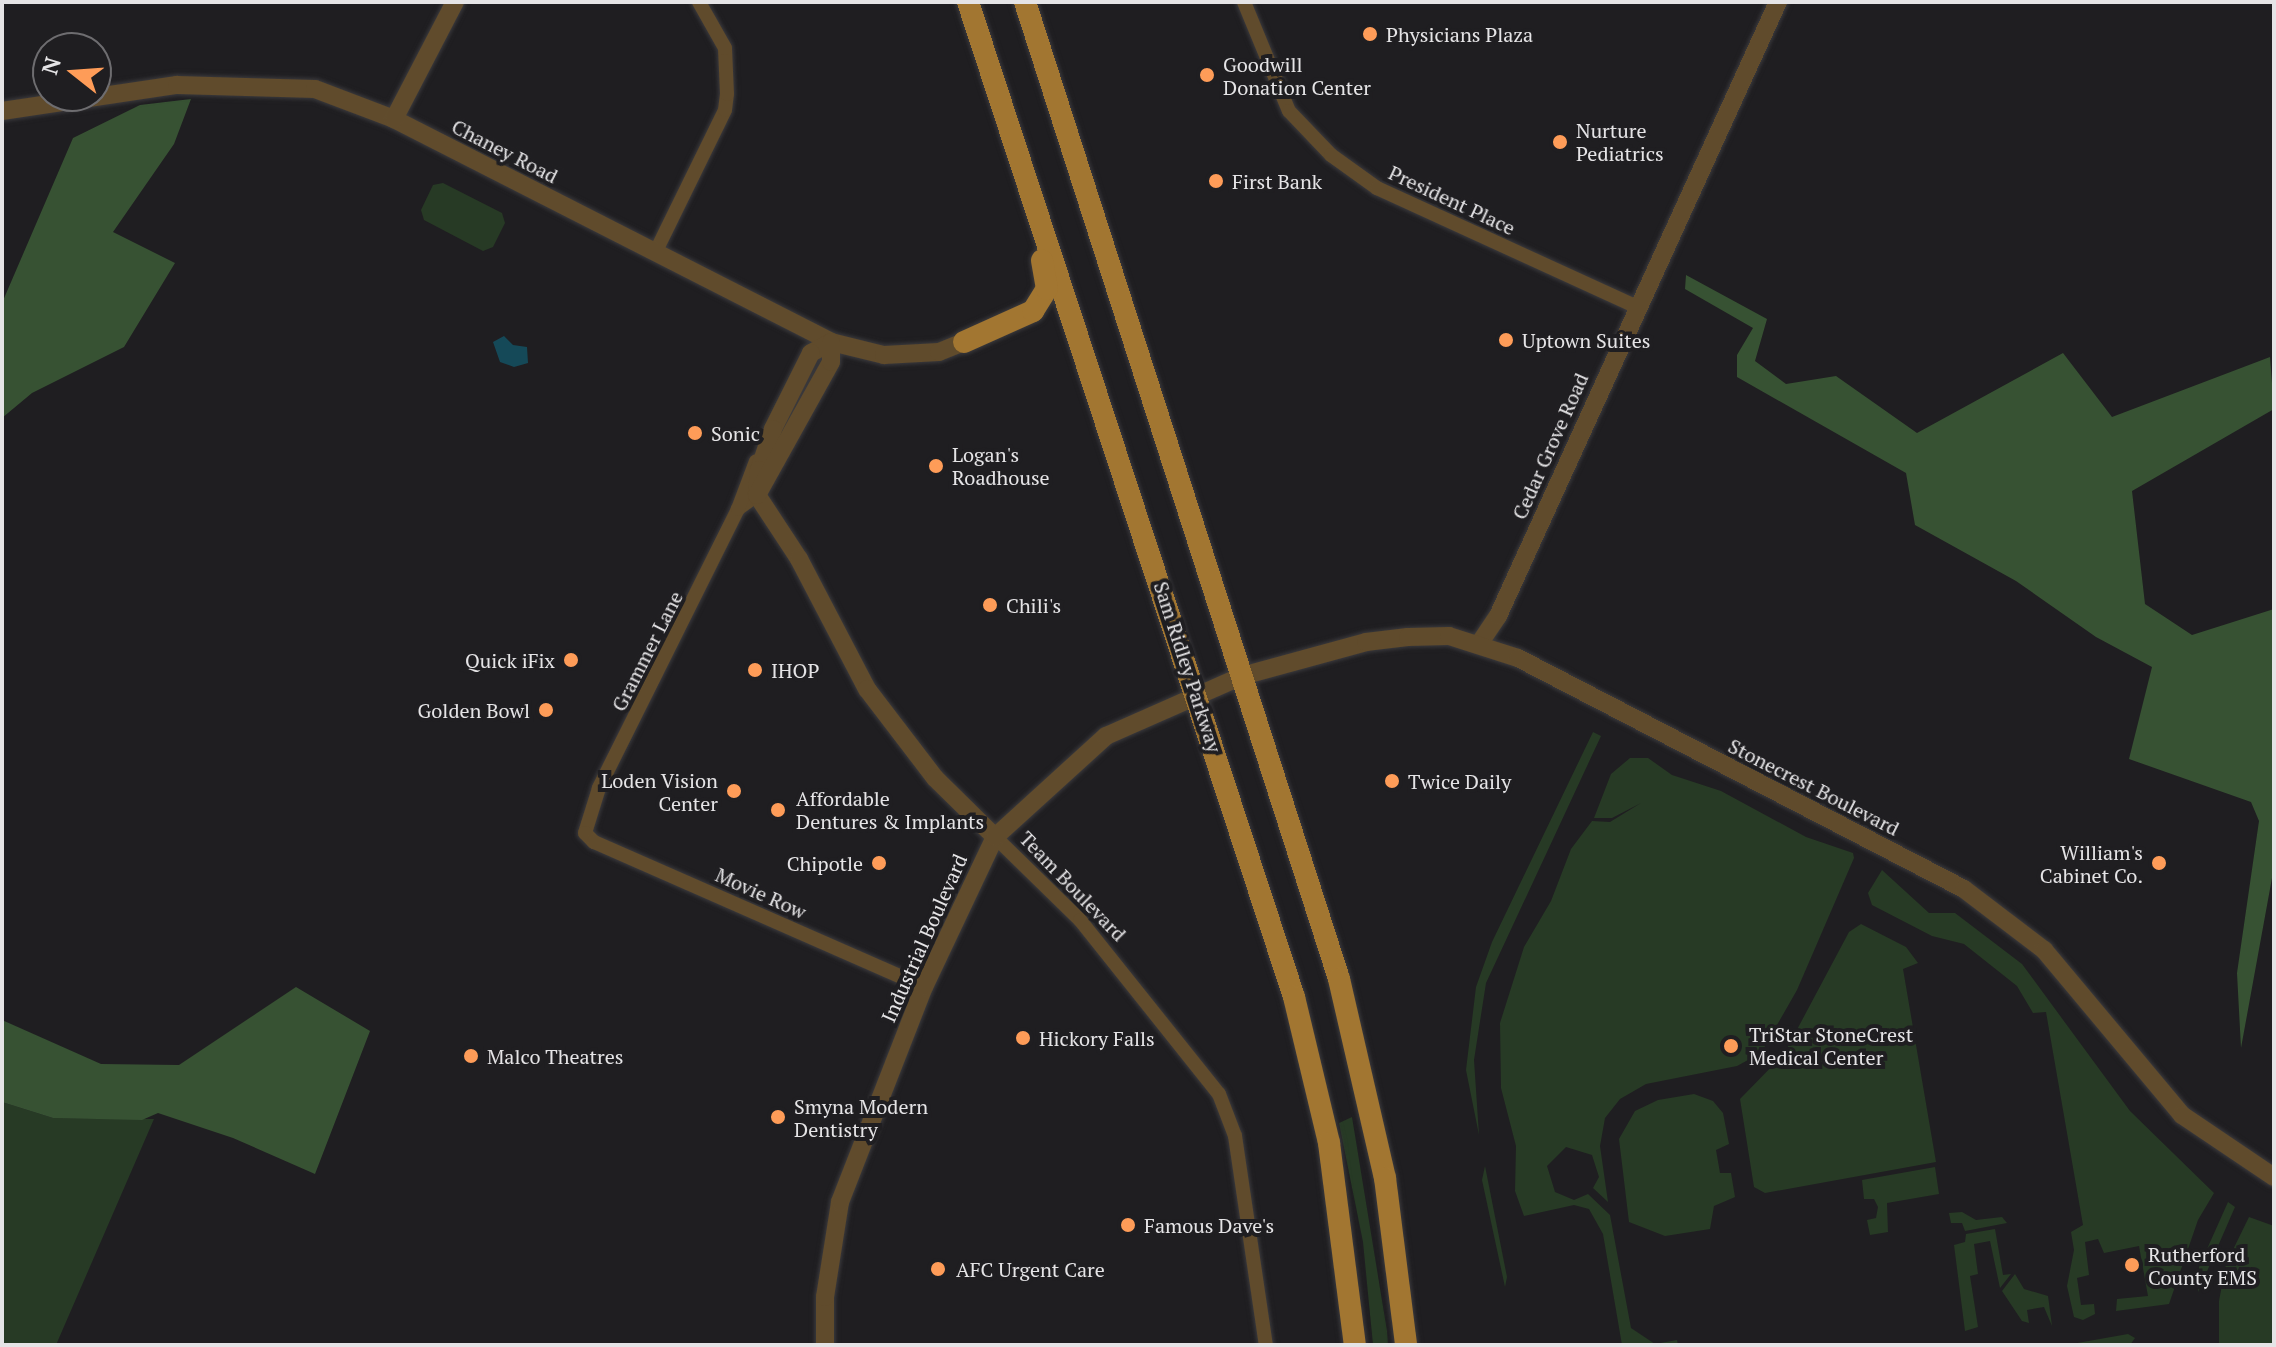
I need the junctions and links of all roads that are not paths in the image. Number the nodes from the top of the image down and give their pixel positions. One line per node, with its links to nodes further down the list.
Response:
1 (455, 2): 9 (street)
2 (699, 2): 10 (street)
3 (968, 2): 7 (main road, Sam Ridley Parkway)
4 (1025, 2): 20 (main road)
5 (1244, 2): 11 (street, President Place)
6 (1778, 2): 11 (street, Cedar Grove Road)
7 (988, 62): 13 (main road); 21 (main road, Sam Ridley Parkway)
8 (2, 111): 9 (street, Chaney Road)
9 (394, 119): 10 (street, Chaney Road)
10 (656, 251): 12 (street, Chaney Road)
11 (1637, 307): 19 (street, Cedar Grove Road)
12 (831, 342): 13 (street, Chaney Road); 14 (street); 15 (street)
13 (964, 342)
14 (789, 396): 15 (street); 16 (street)
15 (809, 406): 17 (street)
16 (773, 429): 17 (street); 18 (street)
17 (757, 495): 18 (street, Grammer Lane); 23 (street, Team Boulevard)
18 (738, 509): 22 (street, Grammer Lane)
19 (1479, 644): 20 (street, Stonecrest Boulevard); 25 (street, Stonecrest Boulevard)
20 (1242, 676): 21 (street, Industrial Boulevard); 29 (main road)
21 (1196, 693): 23 (street, Industrial Boulevard); 28 (main road, Sam Ridley Parkway)
22 (585, 833): 24 (street, Movie Row)
23 (995, 837): 24 (street, Industrial Boulevard); 27 (street, Team Boulevard)
24 (924, 987): 26 (street, Industrial Boulevard)
25 (2274, 1177)
26 (825, 1345)
27 (1266, 1345)
28 (1355, 1345)
29 (1406, 1345)

